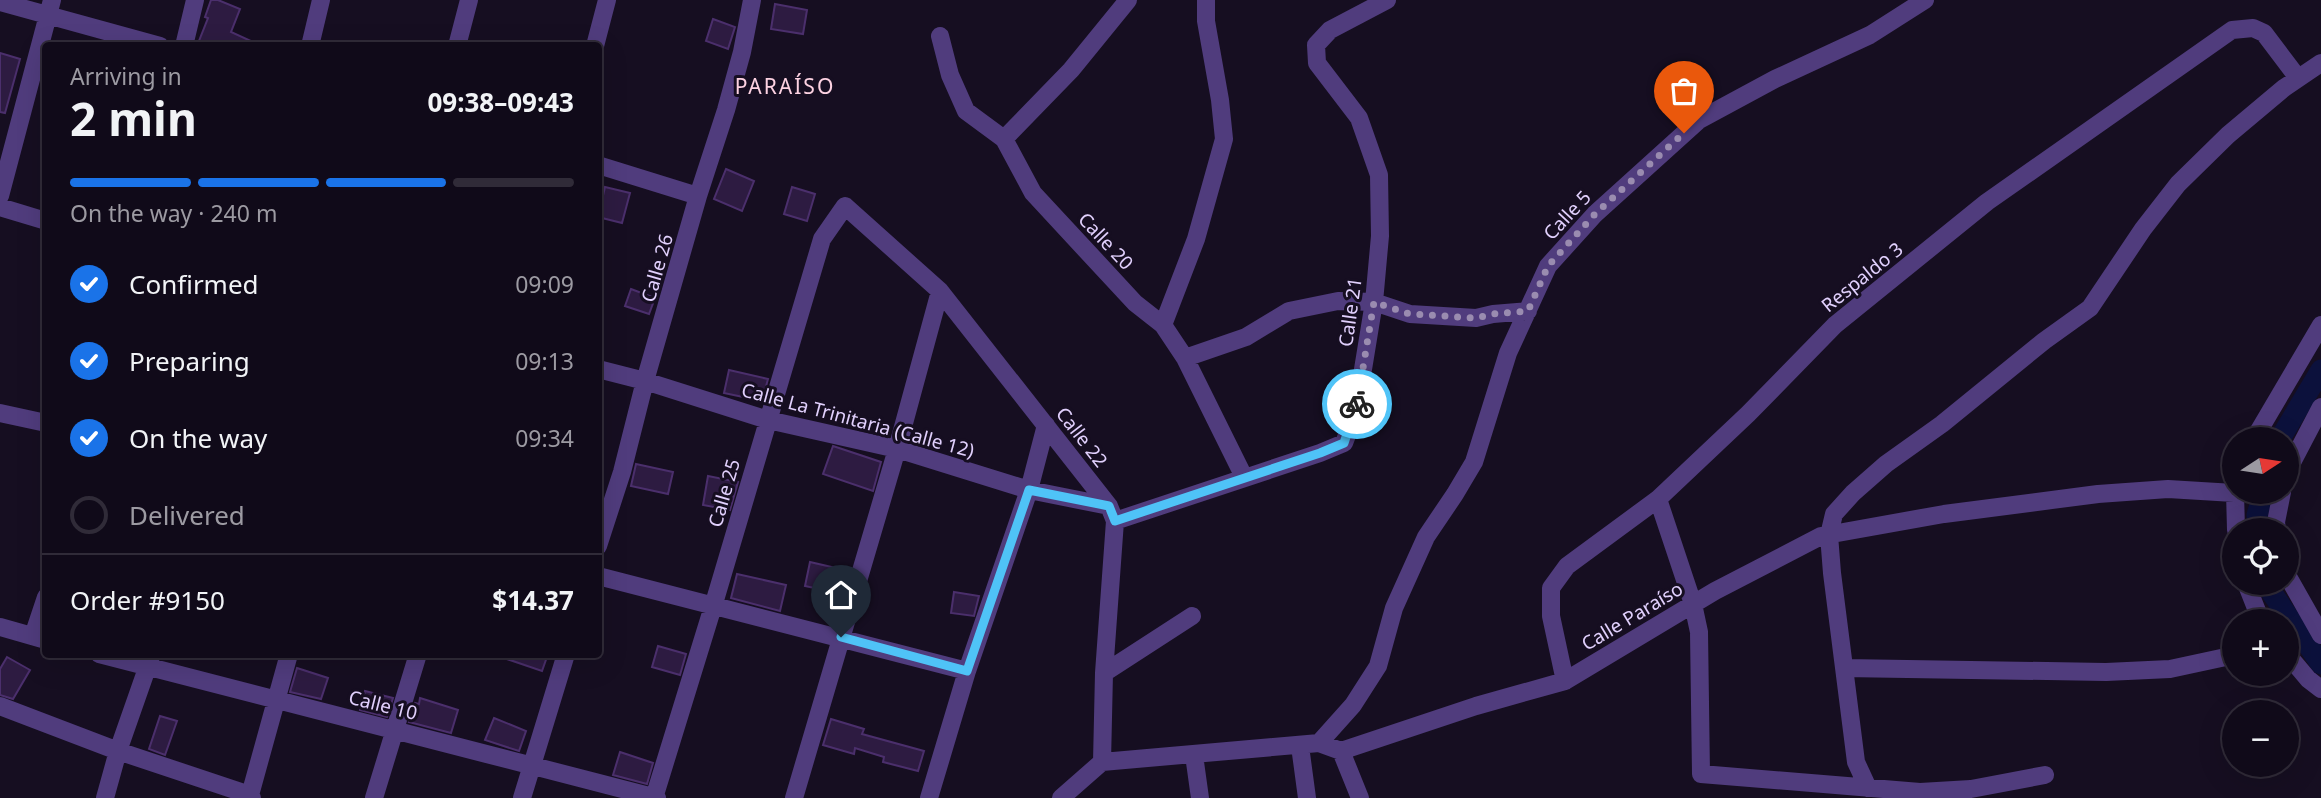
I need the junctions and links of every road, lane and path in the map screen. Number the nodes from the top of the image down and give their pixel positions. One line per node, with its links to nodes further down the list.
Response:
1 (195, 0): 14 (street)
2 (321, 0): 15 (street)
3 (469, 0): 16 (street)
4 (607, 0): 17 (street)
5 (752, 0): 23 (street, Calle 26)
6 (1128, 0): 20 (street)
7 (1206, 0): 30 (street)
8 (1387, 0): 28 (street, Calle 21)
9 (1925, 0): 29 (street, Calle 5)
10 (0, 2): 11 (street)
11 (50, 8): 13 (street); 22 (street)
12 (940, 36): 20 (street, Calle 20)
13 (148, 42)
14 (185, 42)
15 (311, 42)
16 (458, 42)
17 (596, 42)
18 (2321, 63): 19 (street)
19 (2298, 78): 46 (street, Respaldo 3); 49 (street)
20 (1004, 139): 30 (street, Calle 20)
21 (602, 166): 23 (street)
22 (0, 196)
23 (698, 196): 34 (street, Calle 26)
24 (0, 206): 26 (street)
25 (845, 206): 27 (street, Calle 22); 37 (street, Calle 25)
26 (42, 220)
27 (940, 291): 39 (street, Calle 22); 42 (street)
28 (1374, 302): 29 (street); 32 (street); 43 (street, Calle 21)
29 (1528, 311): 75 (street, Calle 5)
30 (1163, 325): 32 (street, Calle 20)
31 (2321, 325): 40 (street)
32 (1185, 358): 43 (street, Calle 20)
33 (602, 370): 34 (street, Calle La Trinitaria (Calle 12))
34 (645, 381): 37 (street, Calle La Trinitaria (Calle 12)); 48 (street, Calle 26)
35 (2321, 407): 41 (street)
36 (0, 412): 38 (street)
37 (768, 420): 42 (street, Calle La Trinitaria (Calle 12)); 53 (street, Calle 25)
38 (42, 422)
39 (1046, 425): 44 (street); 47 (street, Calle 22)
40 (2262, 427)
41 (2300, 447)
42 (897, 449): 44 (street, Calle La Trinitaria (Calle 12)); 58 (street)
43 (1244, 477): 47 (street, Calle 21)
44 (1029, 490): 47 (street, Calle La Trinitaria (Calle 12)); 68 (street)
45 (2222, 492): 49 (street, Calle Paraíso)
46 (1658, 499): 52 (street); 70 (street, Respaldo 3)
47 (1112, 514): 69 (street)
48 (602, 534)
49 (1829, 535): 52 (street, Calle Paraíso); 66 (street)
50 (602, 577): 53 (street)
51 (2298, 595): 57 (street)
52 (1693, 604): 70 (street, Calle Paraíso); 83 (street)
53 (713, 606): 58 (street); 89 (street, Calle 25)
54 (1192, 616): 69 (street)
55 (42, 620): 59 (street)
56 (0, 627): 59 (street)
57 (2321, 635)
58 (841, 637): 68 (street); 90 (street)
59 (39, 638)
60 (128, 658): 65 (street, Calle 10)
61 (288, 658): 72 (street)
62 (417, 658): 74 (street)
63 (565, 658): 81 (street)
64 (2222, 658): 66 (street)
65 (150, 661): 72 (street, Calle 10); 77 (street)
66 (1844, 668): 83 (street)
67 (2299, 668): 71 (street)
68 (967, 671): 91 (street)
69 (1104, 673): 80 (street)
70 (1565, 681): 78 (street, Calle Paraíso)
71 (2321, 689)
72 (276, 701): 74 (street, Calle 10); 85 (street)
73 (0, 706): 77 (street)
74 (396, 730): 81 (street, Calle 10); 87 (street)
75 (1319, 743): 76 (street); 78 (street)
76 (1300, 746): 79 (street); 94 (street)
77 (118, 751): 85 (street); 86 (street)
78 (1341, 751): 95 (street)
79 (1194, 755): 80 (street); 93 (street)
80 (1102, 762): 92 (street)
81 (532, 766): 88 (street); 89 (street, Calle 10)
82 (2045, 775): 84 (street)
83 (1868, 788): 84 (street)
84 (1962, 794)
85 (251, 797)
86 (105, 798)
87 (374, 798)
88 (522, 798)
89 (655, 798)
90 (794, 798)
91 (929, 798)
92 (1061, 798)
93 (1199, 798)
94 (1307, 798)
95 (1360, 798)

